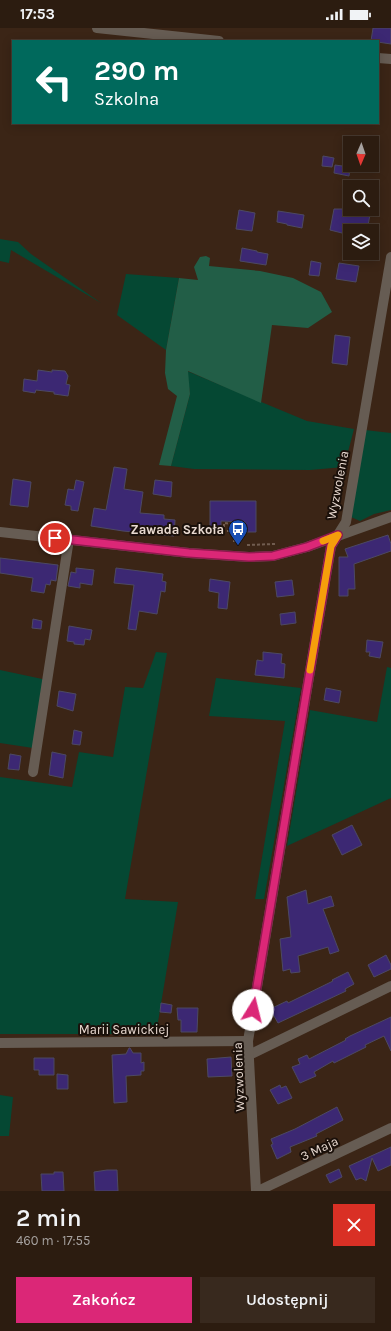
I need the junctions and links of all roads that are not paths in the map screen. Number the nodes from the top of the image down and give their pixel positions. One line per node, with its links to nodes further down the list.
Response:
1 (97, 28): 2 (street)
2 (210, 40)
3 (379, 58): 4 (street)
4 (391, 59)
5 (391, 257): 8 (street, Wyzwolenia)
6 (391, 517): 8 (street)
7 (0, 532): 9 (street)
8 (338, 535): 9 (street); 12 (street, Wyzwolenia)
9 (69, 539): 10 (street)
10 (33, 772)
11 (391, 986): 14 (street)
12 (248, 1041): 13 (street, Marii Sawickiej); 14 (street, Wyzwolenia)
13 (0, 1043)
14 (248, 1055): 16 (street, Wyzwolenia)
15 (391, 1128): 16 (street, 3 Maja)
16 (257, 1191)

